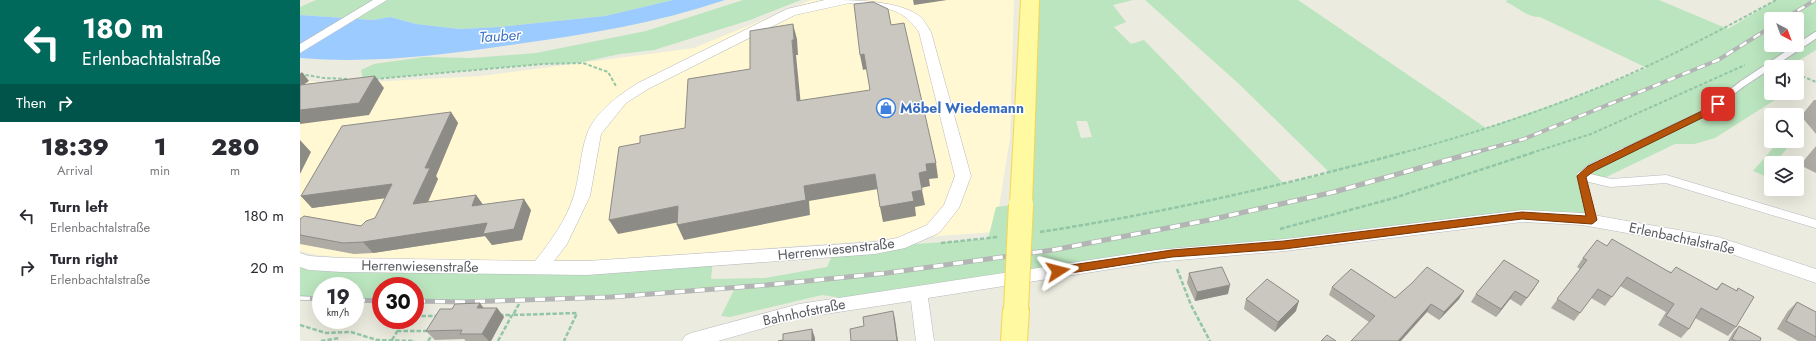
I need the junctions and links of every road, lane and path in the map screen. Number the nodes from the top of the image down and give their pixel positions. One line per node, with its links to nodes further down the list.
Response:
1 (381, 0): 7 (street)
2 (847, 0): 16 (street)
3 (853, 0): 24 (street, Herrenwiesenstraße)
4 (1030, 0): 43 (main road, bridge)
5 (1776, 0): 20 (path)
6 (1816, 35): 8 (lane)
7 (300, 49)
8 (1778, 60)
9 (1764, 62): 21 (path)
10 (1764, 70): 17 (lane)
11 (300, 74): 14 (path)
12 (1804, 77): 15 (path)
13 (370, 79): 16 (path)
14 (355, 80)
15 (1816, 82)
16 (621, 100): 24 (street)
17 (1581, 176): 18 (lane); 19 (lane)
18 (1592, 220): 21 (street, Erlenbachtalstraße); 25 (street, Erlenbachtalstraße)
19 (1816, 224)
20 (1056, 230)
21 (1284, 245): 22 (street, Erlenbachtalstraße)
22 (1172, 254): 26 (street, Erlenbachtalstraße); 44 (path)
23 (300, 260): 24 (street, Herrenwiesenstraße)
24 (540, 267)
25 (1816, 276)
26 (919, 292): 41 (street, Bahnhofstraße); 42 (street)
27 (518, 304): 29 (path)
28 (497, 315): 29 (path)
29 (513, 315): 39 (path); 40 (path)
30 (424, 316): 31 (path)
31 (444, 316)
32 (300, 325): 36 (path)
33 (397, 331): 36 (path); 38 (path)
34 (340, 338): 35 (path)
35 (321, 341)
36 (391, 341): 37 (path)
37 (415, 341)
38 (428, 341)
39 (498, 341)
40 (564, 341)
41 (691, 341)
42 (924, 341)
43 (1014, 341)
44 (1210, 341)

